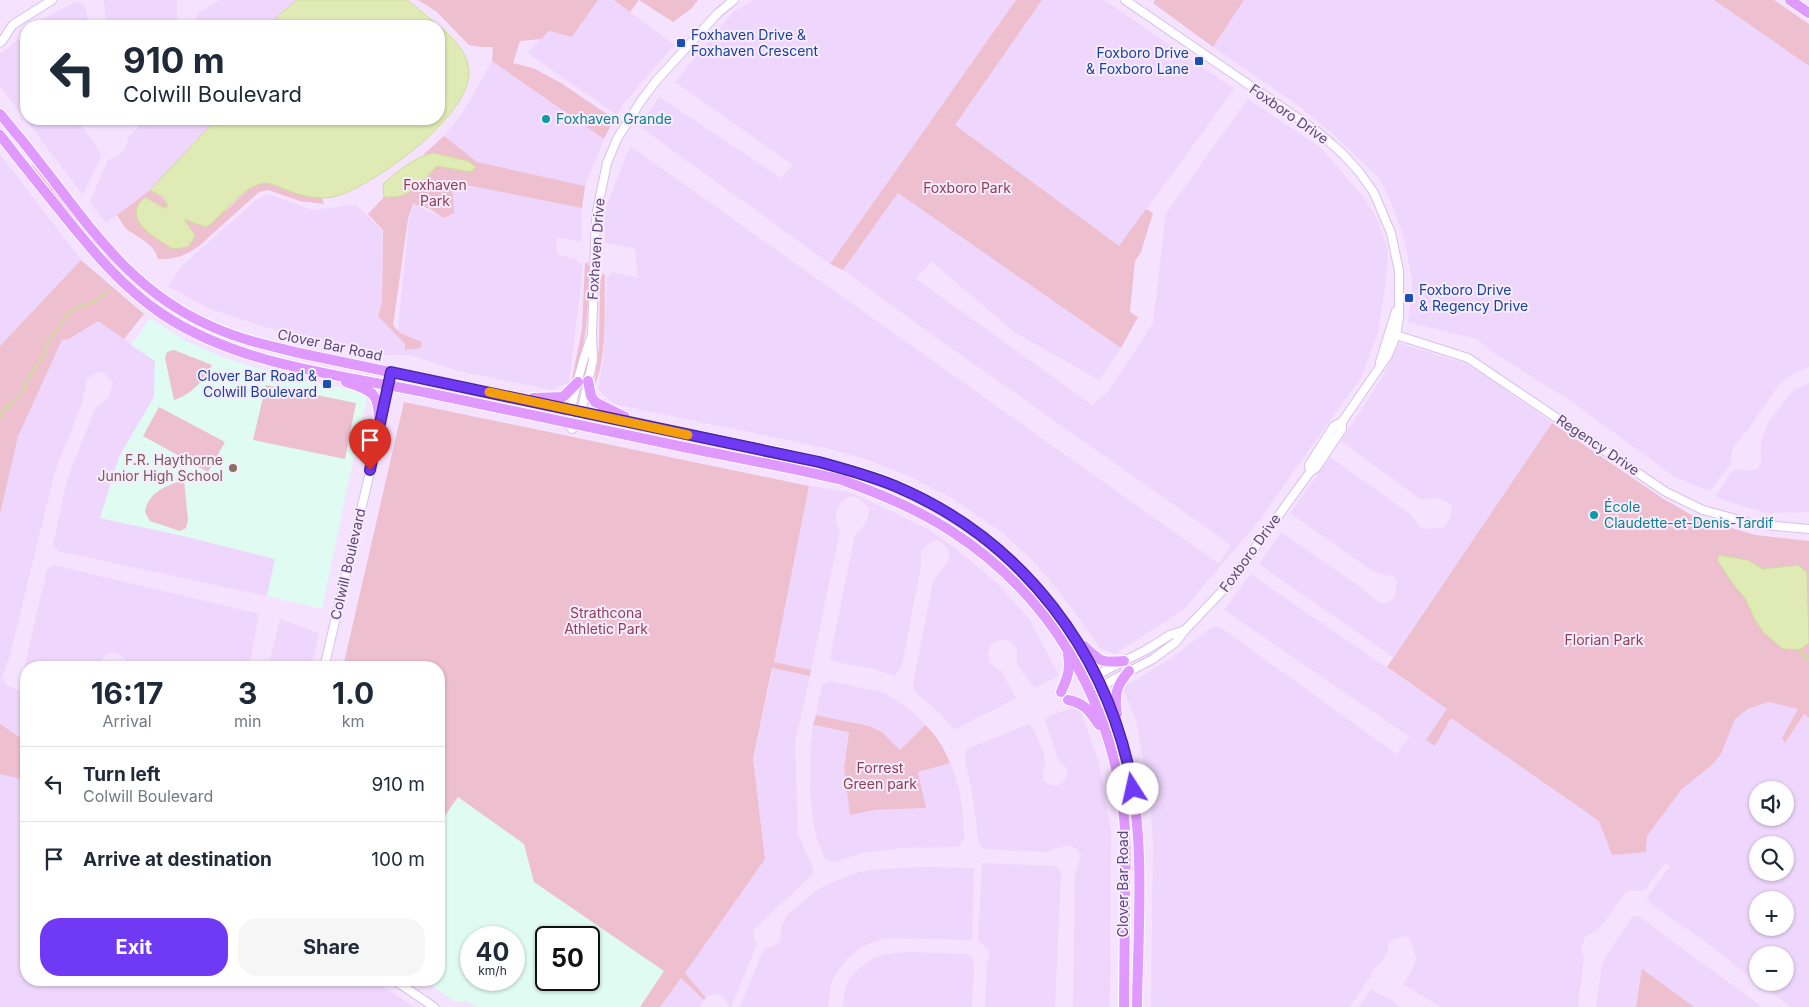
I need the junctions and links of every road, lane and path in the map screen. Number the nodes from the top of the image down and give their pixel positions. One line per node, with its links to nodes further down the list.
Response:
1 (52, 0): 6 (street)
2 (734, 0): 18 (street, Foxhaven Drive)
3 (1125, 0): 13 (street, Foxboro Drive)
4 (1790, 0): 5 (main road)
5 (1809, 13)
6 (21, 20)
7 (20, 21): 9 (street)
8 (0, 28): 9 (street)
9 (9, 28): 10 (street)
10 (0, 42)
11 (0, 114): 17 (main road, Clover Bar Road)
12 (0, 135): 16 (main road, Clover Bar Road)
13 (1398, 301): 14 (street, Foxboro Drive); 15 (street, Foxboro Drive)
14 (1396, 335): 15 (street, Foxboro Drive); 26 (street, Regency Drive)
15 (1377, 368): 27 (street, Foxboro Drive)
16 (314, 371): 19 (main road, Clover Bar Road); 25 (main road)
17 (391, 372): 19 (street, Colwill Boulevard); 20 (main road, Clover Bar Road)
18 (583, 381): 20 (main road); 21 (street, Foxhaven Drive); 22 (street, Foxhaven Drive); 24 (main road)
19 (388, 385): 23 (main road, Clover Bar Road); 25 (street, Colwill Boulevard)
20 (522, 399): 21 (main road, Clover Bar Road)
21 (570, 410): 22 (main road, Clover Bar Road); 23 (street, Foxhaven Drive)
22 (581, 412): 23 (street, Foxhaven Drive); 24 (main road, Clover Bar Road)
23 (573, 424): 29 (main road, Clover Bar Road)
24 (639, 424): 28 (main road, Clover Bar Road)
25 (380, 429): 30 (street, Colwill Boulevard)
26 (1809, 530)
27 (1185, 630): 31 (street, Foxboro Drive); 32 (street, Foxboro Drive)
28 (1078, 641): 31 (main road); 33 (main road, Clover Bar Road)
29 (1067, 647): 34 (main road, Clover Bar Road); 36 (main road)
30 (326, 661)
31 (1124, 661): 33 (street, Foxboro Drive)
32 (1129, 672): 35 (street, Foxboro Drive); 38 (main road)
33 (1097, 676): 34 (street, Foxboro Drive); 35 (main road, Clover Bar Road)
34 (1087, 686): 35 (street, Foxboro Drive); 39 (main road, Clover Bar Road)
35 (1101, 686): 38 (main road, Clover Bar Road)
36 (1061, 692)
37 (1068, 700): 39 (main road)
38 (1120, 732): 43 (main road, Clover Bar Road)
39 (1109, 742): 42 (main road, Clover Bar Road)
40 (403, 986): 41 (street)
41 (434, 1007)
42 (1124, 1007)
43 (1137, 1007)

